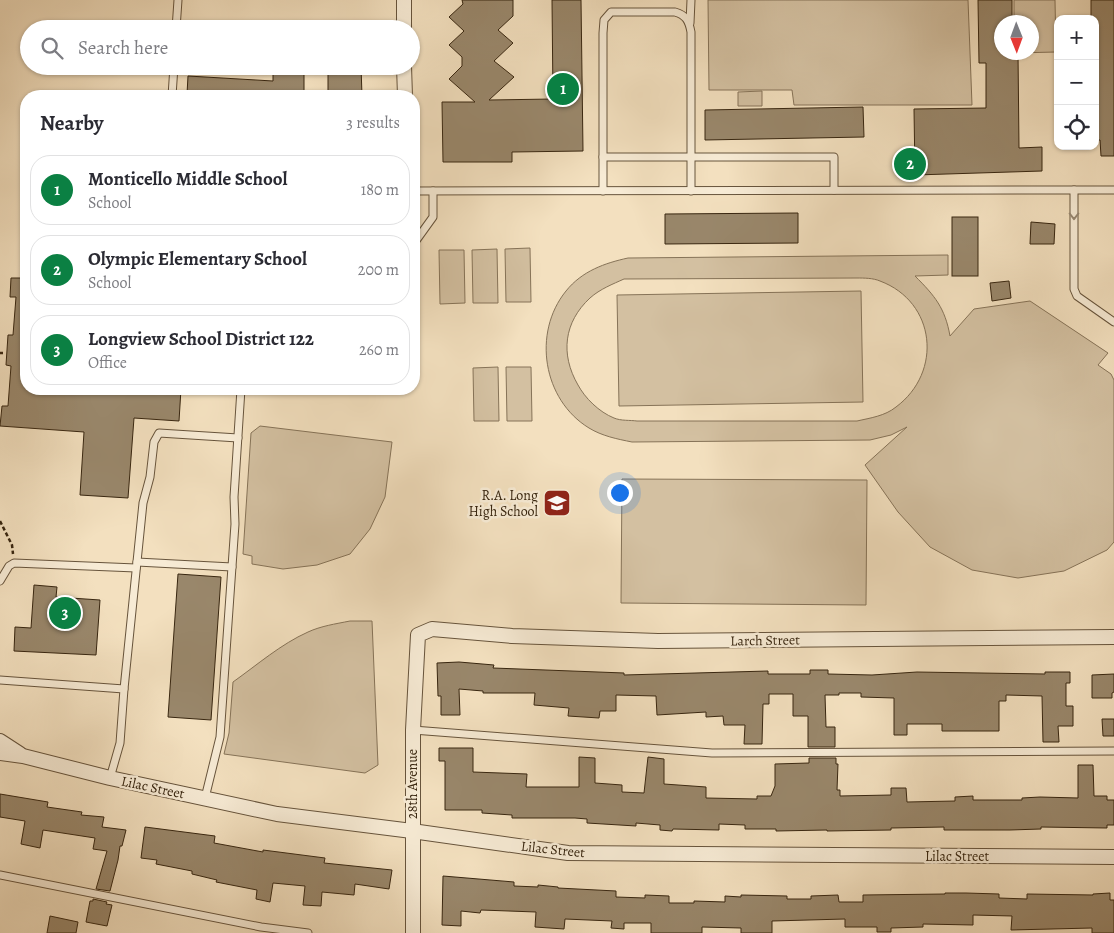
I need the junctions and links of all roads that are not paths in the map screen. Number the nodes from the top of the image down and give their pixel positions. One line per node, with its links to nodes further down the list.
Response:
1 (178, 0): 4 (lane)
2 (404, 0): 5 (street)
3 (691, 0): 6 (lane)
4 (177, 20)
5 (404, 20)
6 (690, 23): 11 (lane); 12 (lane)
7 (173, 75): 9 (lane)
8 (404, 75): 10 (street)
9 (172, 90)
10 (405, 90)
11 (692, 156): 12 (lane); 13 (lane); 19 (lane)
12 (603, 157): 18 (lane)
13 (834, 190): 14 (lane); 19 (lane)
14 (1074, 190): 15 (lane); 21 (lane, one-way to 21)
15 (1114, 190)
16 (420, 191): 17 (lane)
17 (433, 191): 18 (lane); 20 (lane)
18 (603, 191): 19 (lane)
19 (692, 191)
20 (420, 236)
21 (1114, 322)
22 (241, 395): 23 (lane)
23 (238, 438): 24 (lane); 25 (lane)
24 (137, 565): 25 (lane); 26 (lane); 30 (lane)
25 (232, 567): 37 (lane)
26 (0, 581)
27 (418, 635): 28 (street, Larch Street); 31 (street, 28th Avenue)
28 (1114, 637)
29 (0, 680): 30 (lane)
30 (124, 690): 36 (lane)
31 (413, 730): 33 (lane); 38 (street, 28th Avenue)
32 (0, 741): 35 (street)
33 (1114, 751)
34 (0, 753): 35 (street, Lilac Street)
35 (23, 756): 36 (street, Lilac Street)
36 (110, 778): 37 (street, Lilac Street)
37 (205, 798): 38 (street, Lilac Street)
38 (412, 830): 39 (street, Lilac Street); 42 (street, 28th Avenue)
39 (1114, 857)
40 (0, 874): 41 (lane)
41 (308, 933)
42 (413, 933)

